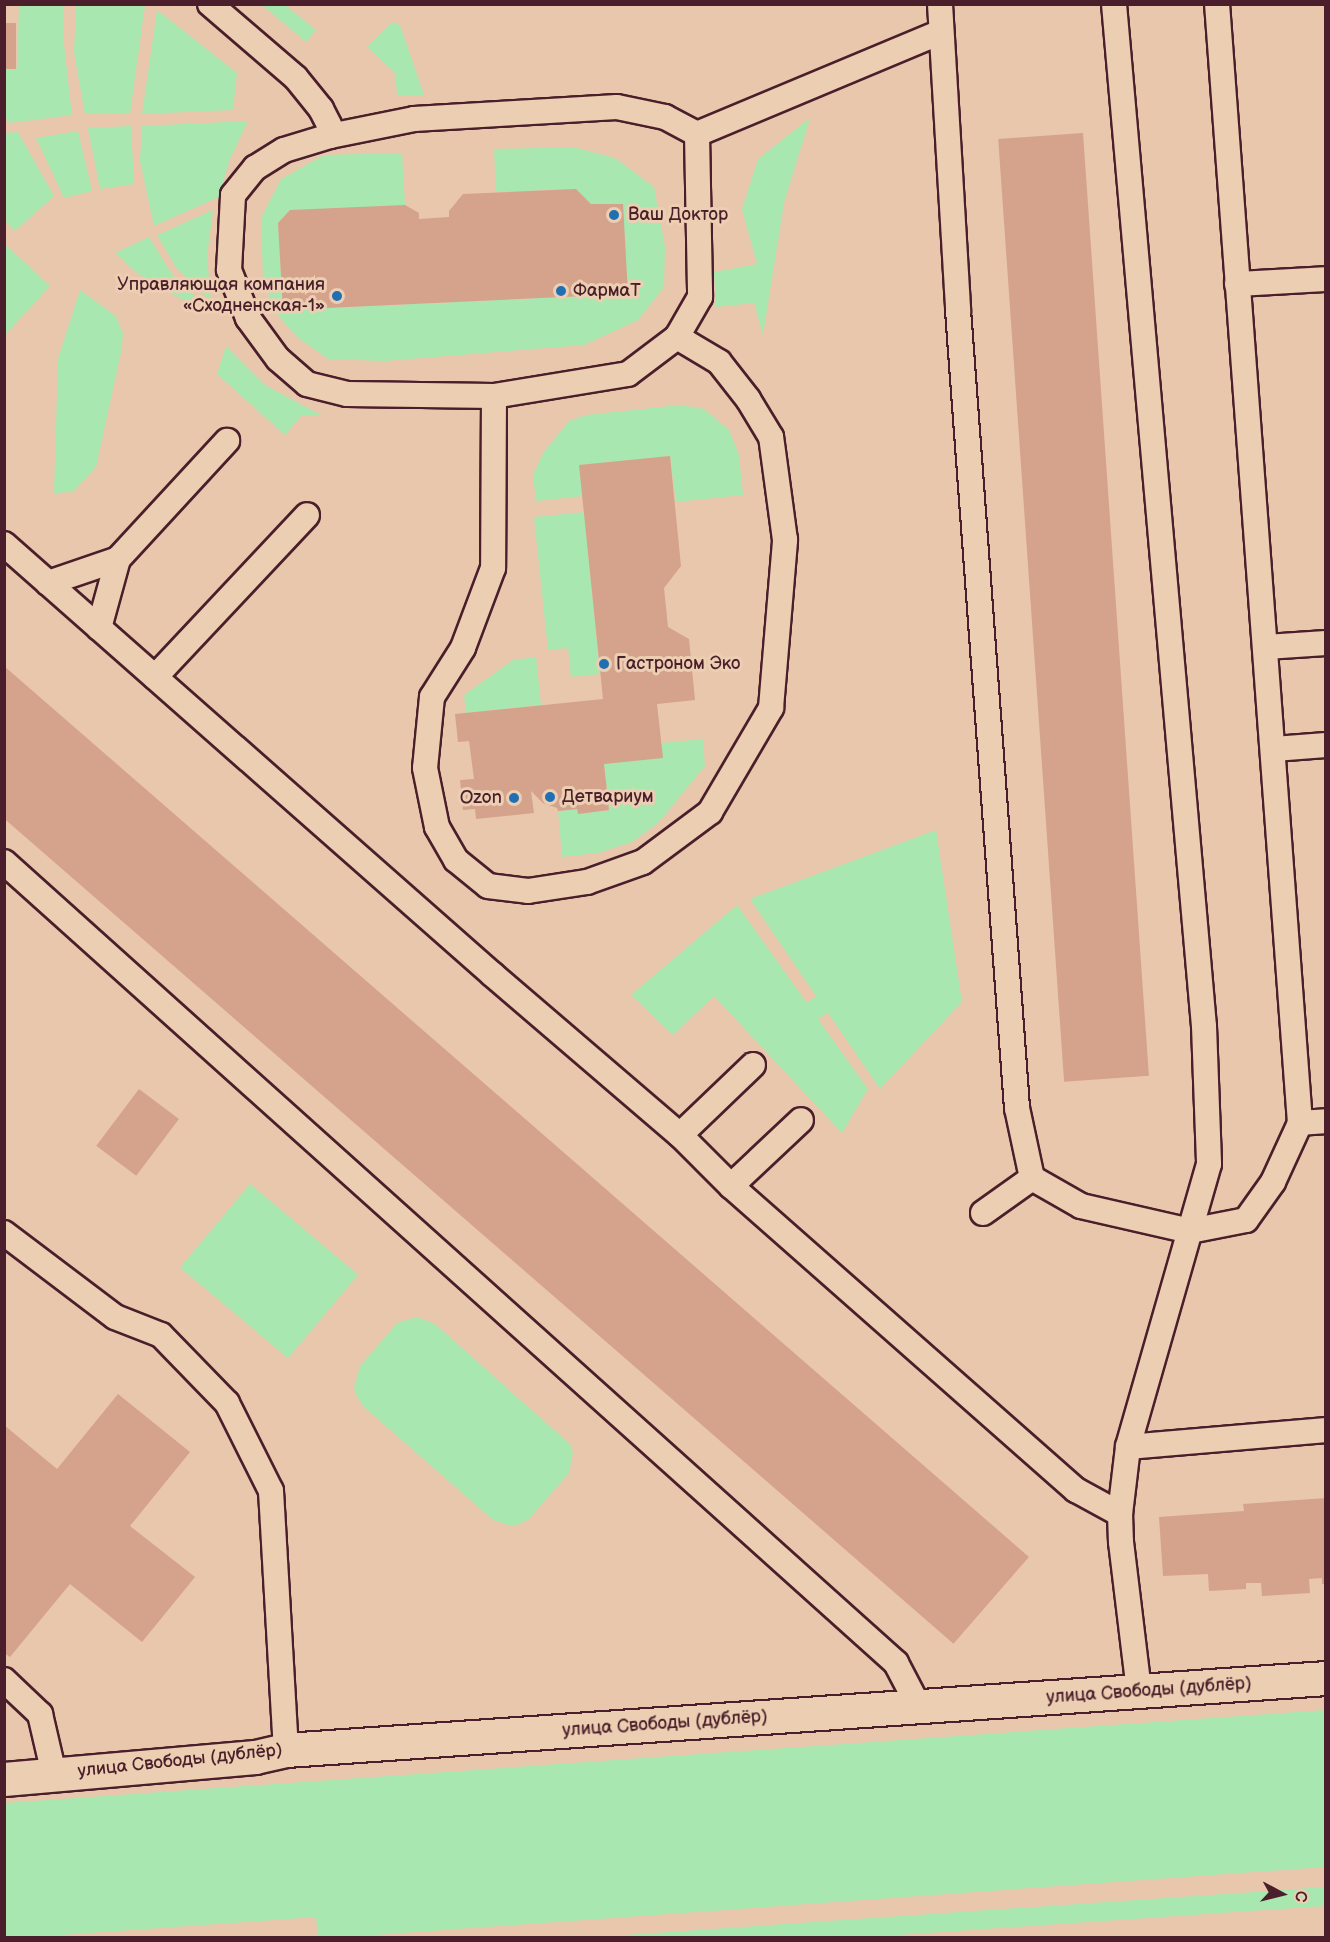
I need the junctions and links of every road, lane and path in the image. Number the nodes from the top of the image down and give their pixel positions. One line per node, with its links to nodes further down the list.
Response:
1 (210, 4): 7 (lane)
2 (940, 4): 5 (lane)
3 (1114, 4): 32 (lane)
4 (1217, 4): 9 (lane)
5 (941, 32): 6 (lane); 29 (lane)
6 (697, 134): 7 (lane); 10 (lane)
7 (330, 136): 11 (lane)
8 (1326, 279): 9 (lane)
9 (1237, 284): 19 (lane)
10 (677, 337): 11 (lane); 11 (lane)
11 (494, 396)
12 (227, 441): 15 (lane)
13 (307, 515): 20 (lane)
14 (4, 544): 16 (lane)
15 (118, 559): 16 (lane); 17 (lane)
16 (48, 583): 17 (lane)
17 (99, 628): 20 (lane)
18 (1326, 643): 19 (lane)
19 (1266, 647): 22 (lane)
20 (155, 677): 28 (lane)
21 (1326, 746): 22 (lane)
22 (1274, 749): 27 (lane)
23 (4, 862): 40 (lane)
24 (753, 1065): 28 (lane)
25 (801, 1120): 30 (lane)
26 (1326, 1120): 27 (lane)
27 (1300, 1123): 32 (lane)
28 (680, 1135): 30 (lane)
29 (1032, 1179): 31 (lane); 32 (lane)
30 (731, 1186): 36 (lane)
31 (983, 1214)
32 (1190, 1231): 35 (lane)
33 (4, 1233): 41 (lane)
34 (1326, 1430): 35 (lane)
35 (1128, 1447): 36 (lane)
36 (1120, 1514): 39 (lane)
37 (1326, 1678): 39 (street, улица Свободы (дублёр))
38 (4, 1680): 42 (lane)
39 (1139, 1691): 40 (street, улица Свободы (дублёр))
40 (919, 1707): 41 (street, улица Свободы (дублёр))
41 (286, 1750): 42 (street, улица Свободы (дублёр))
42 (54, 1774): 43 (street, улица Свободы (дублёр))
43 (4, 1779)

